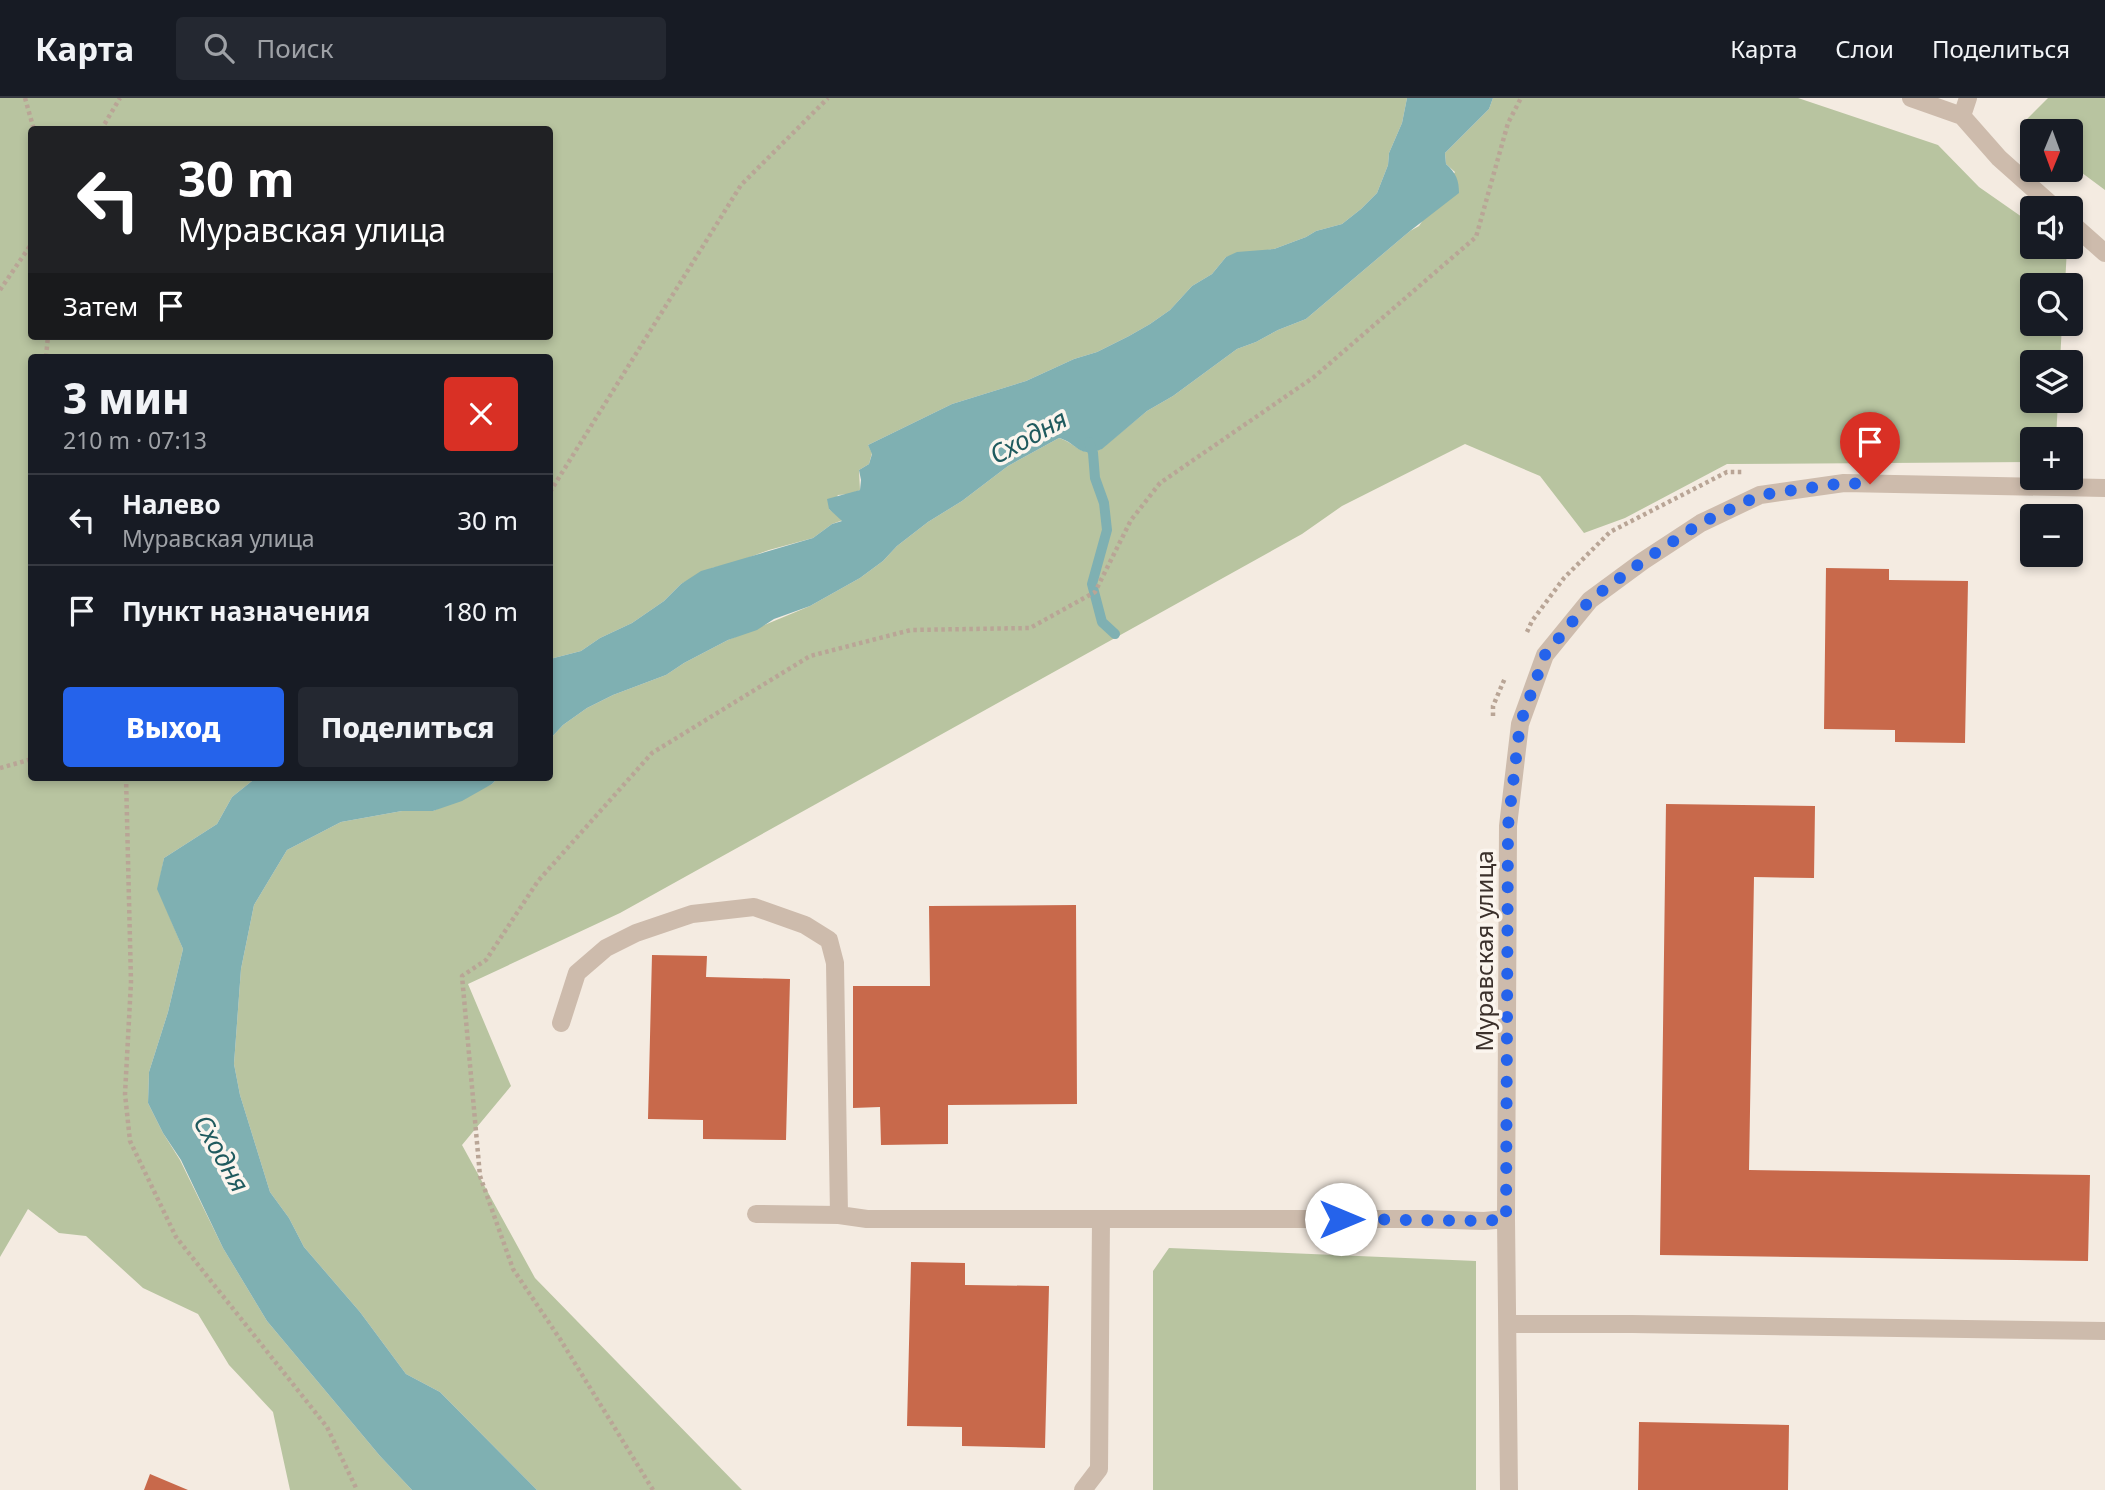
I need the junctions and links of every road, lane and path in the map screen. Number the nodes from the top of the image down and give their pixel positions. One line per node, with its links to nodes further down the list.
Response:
1 (25, 98): 8 (path)
2 (120, 98): 9 (path)
3 (828, 98): 16 (path)
4 (1521, 98): 32 (path)
5 (1911, 98): 7 (street)
6 (1968, 98): 7 (street)
7 (1962, 116): 10 (street)
8 (33, 126)
9 (103, 126)
10 (2042, 196)
11 (2083, 234): 13 (street)
12 (28, 249): 14 (path)
13 (2105, 253)
14 (0, 290)
15 (1755, 472): 18 (path)
16 (553, 487)
17 (2105, 488): 28 (street, Муравская улица)
18 (1522, 642)
19 (1507, 674): 20 (path)
20 (1493, 719)
21 (28, 760): 22 (path)
22 (0, 768)
23 (126, 781): 31 (path)
24 (561, 1023): 26 (street)
25 (756, 1214): 26 (street)
26 (839, 1215): 27 (street)
27 (1101, 1219): 28 (street); 33 (street)
28 (1506, 1219): 29 (street, Муравская улица)
29 (1508, 1324): 30 (street); 34 (street, Муравская улица)
30 (2105, 1331)
31 (357, 1490)
32 (653, 1490)
33 (1083, 1490)
34 (1509, 1490)

